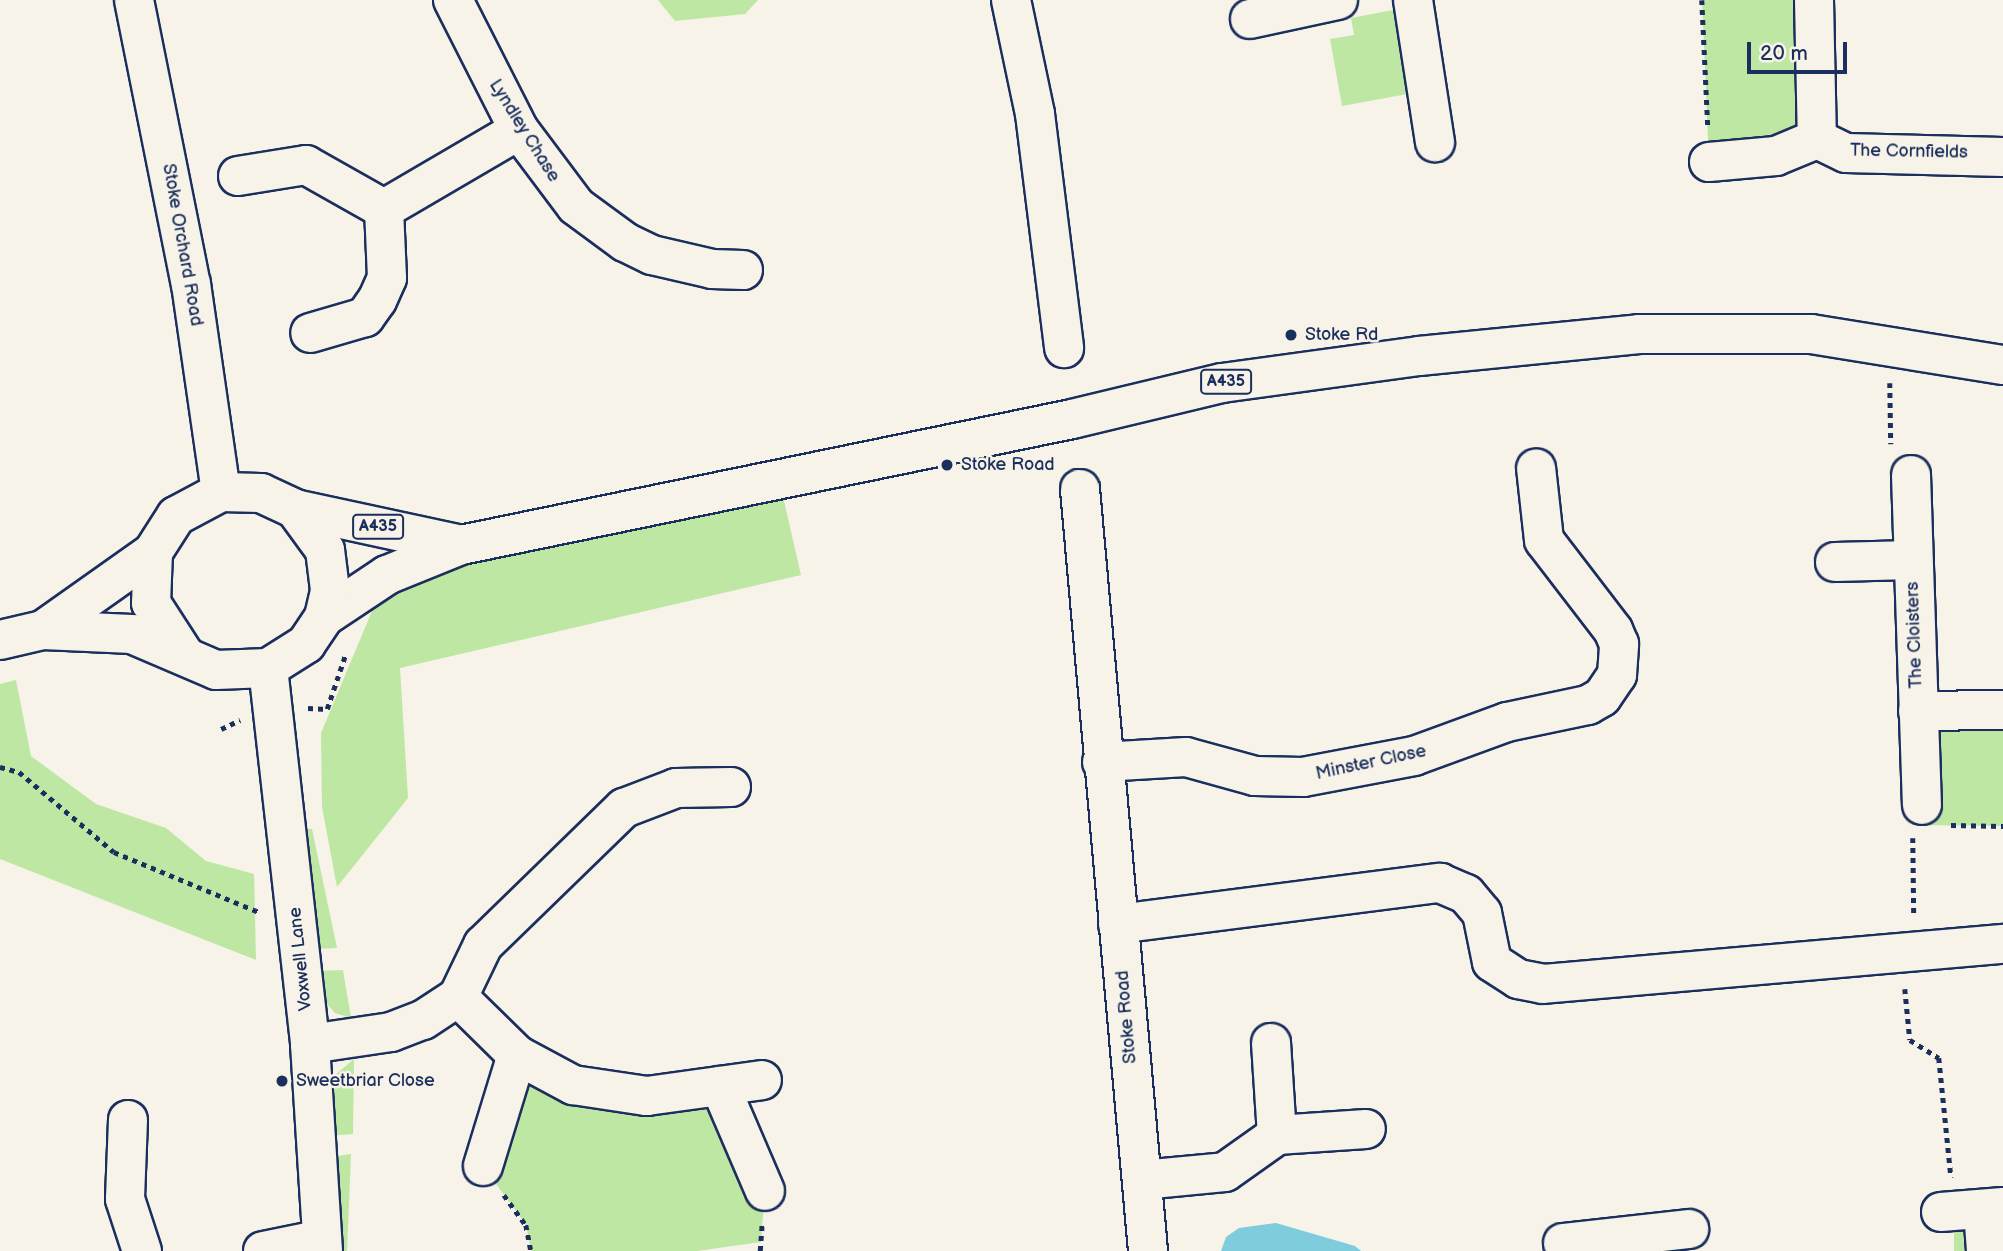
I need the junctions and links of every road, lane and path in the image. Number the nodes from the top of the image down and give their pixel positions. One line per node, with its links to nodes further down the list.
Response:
1 (134, 0): 24 (street, Stoke Orchard Road)
2 (453, 0): 9 (street, Lyndley Chase)
3 (1011, 0): 19 (street)
4 (1338, 0): 8 (street)
5 (1413, 0): 11 (street)
6 (1702, 0): 13 (path)
7 (1814, 0): 10 (street)
8 (1250, 19)
9 (519, 130): 15 (street); 16 (street, Lyndley Chase)
10 (1817, 139): 12 (street, The Cornfields); 13 (street)
11 (1435, 142)
12 (2003, 157)
13 (1709, 162)
14 (238, 176): 15 (street)
15 (384, 209): 17 (street)
16 (743, 270)
17 (310, 332)
18 (1889, 346): 20 (street, A435); 22 (path); 26 (street, A435)
19 (1064, 348)
20 (2003, 365)
21 (1536, 467): 37 (street, Minster Close)
22 (1911, 475): 28 (street, The Cloisters)
23 (1080, 489): 37 (street, Stoke Road)
24 (221, 492): 25 (street); 27 (street)
25 (295, 509): 26 (street, A435); 30 (street)
26 (461, 545): 30 (street, A435)
27 (153, 552): 31 (street); 33 (street)
28 (1912, 560): 29 (street, The Cloisters); 36 (street, The Cloisters)
29 (1835, 562)
30 (324, 617): 34 (street)
31 (43, 630): 32 (street); 33 (street)
32 (0, 640)
33 (184, 654): 34 (street)
34 (268, 668): 43 (street, Voxwell Lane)
35 (2003, 710): 36 (street, The Cloisters)
36 (1918, 711): 40 (street, The Cloisters)
37 (1102, 762): 42 (street, Stoke Road)
38 (0, 767): 43 (path)
39 (731, 787): 46 (street)
40 (1917, 815): 41 (path); 45 (path)
41 (2003, 826)
42 (1118, 924): 45 (street); 56 (street, Stoke Road)
43 (297, 928): 48 (street, Voxwell Lane)
44 (2003, 944): 45 (street)
45 (1908, 949): 58 (path)
46 (458, 997): 48 (street); 49 (street)
47 (1272, 1043): 54 (street)
48 (310, 1044): 62 (street, Voxwell Lane)
49 (517, 1055): 51 (street); 55 (street)
50 (762, 1080): 51 (street)
51 (720, 1086): 57 (street)
52 (128, 1120): 63 (street)
53 (1366, 1129): 54 (street)
54 (1277, 1135): 56 (street)
55 (483, 1166): 65 (path)
56 (1142, 1180): 66 (street, Stoke Road)
57 (765, 1191)
58 (1970, 1210): 67 (street)
59 (1689, 1229): 61 (street)
60 (1563, 1243): 61 (street)
61 (1610, 1244)
62 (322, 1245): 64 (street)
63 (142, 1251)
64 (263, 1251)
65 (531, 1251)
66 (1148, 1251)
67 (1986, 1251)

